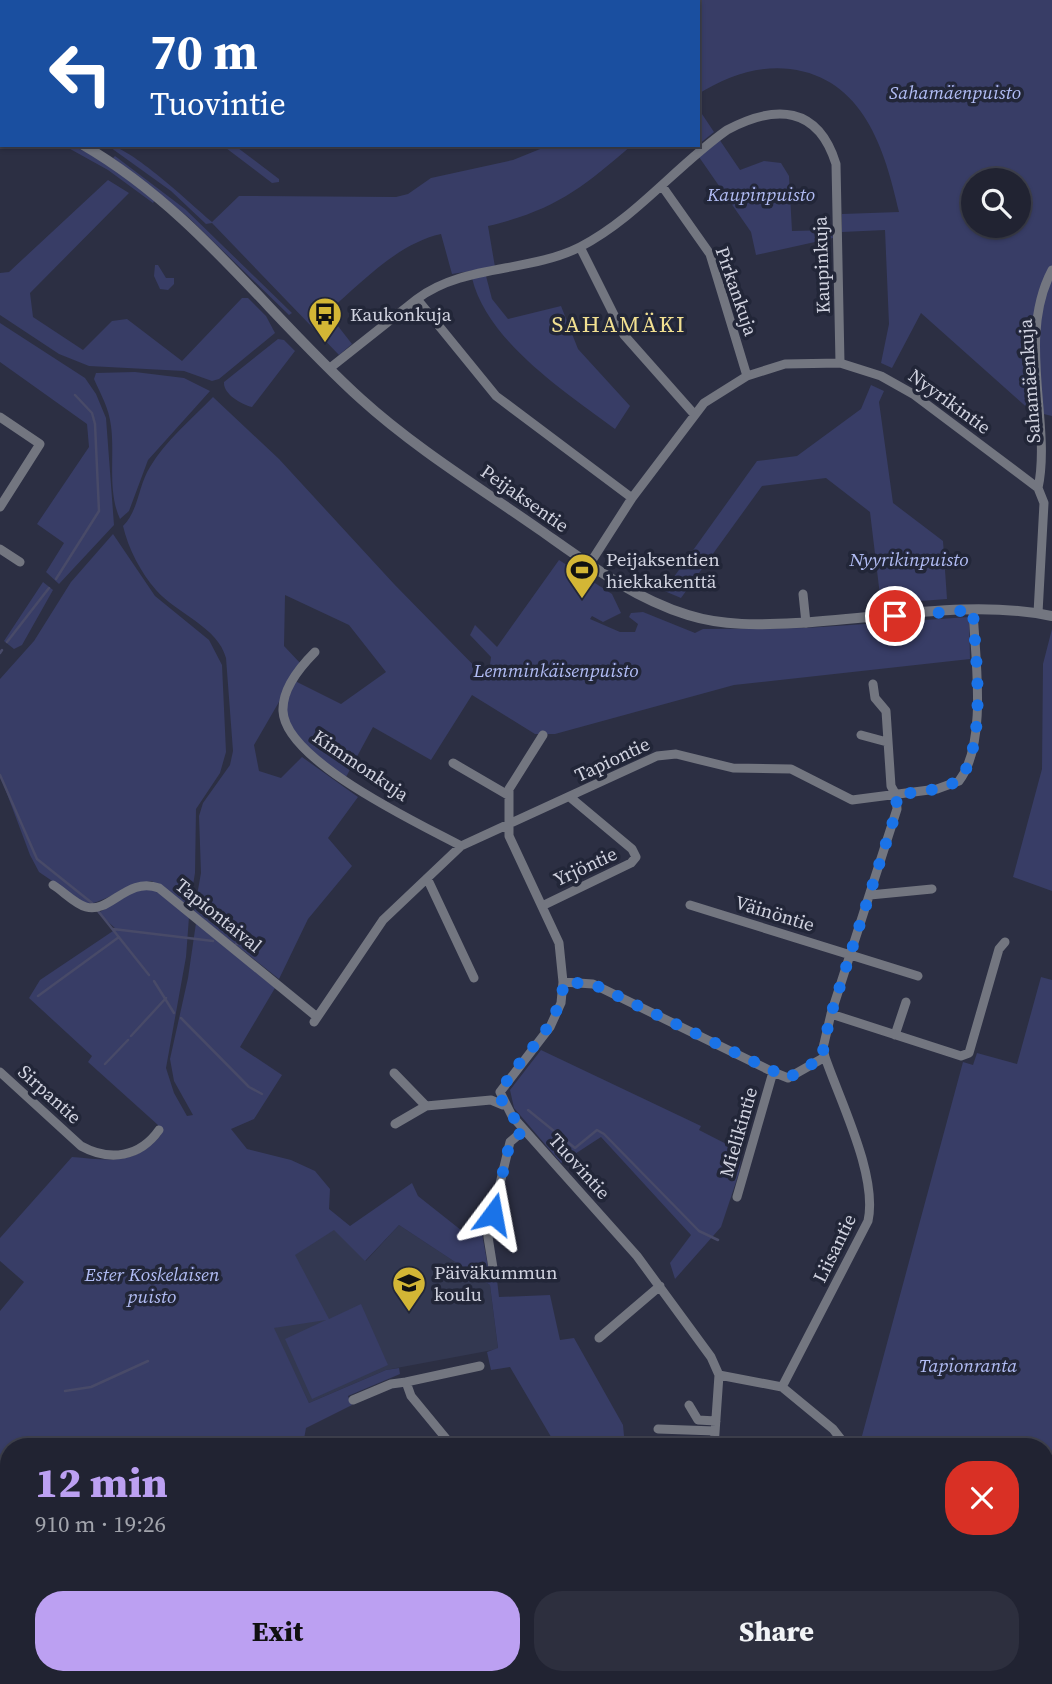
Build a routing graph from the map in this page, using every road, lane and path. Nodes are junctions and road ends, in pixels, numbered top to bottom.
1 (86, 147) edge
2 (662, 186) junction
3 (580, 247) junction
4 (1052, 270) edge
5 (417, 299) junction
6 (840, 363) junction
7 (330, 368) junction
8 (747, 376) junction
9 (694, 414) junction
10 (0, 417) edge
11 (1038, 488) junction
12 (632, 498) junction
13 (0, 507) edge
14 (0, 549) edge
15 (20, 562) dead end
16 (589, 565) junction
17 (803, 594) dead end
18 (973, 610) junction
19 (1038, 613) junction
20 (1052, 616) edge
21 (806, 623) junction
22 (315, 652) dead end
23 (873, 684) dead end
24 (543, 735) dead end
25 (861, 735) dead end
26 (887, 742) junction
27 (453, 763) dead end
28 (508, 795) junction
29 (896, 795) junction
30 (571, 798) junction
31 (509, 827) junction
32 (461, 846) junction
33 (427, 878) junction
34 (53, 885) dead end
35 (932, 889) dead end
36 (870, 895) junction
37 (690, 905) dead end
38 (542, 906) junction
39 (1006, 942) dead end
40 (849, 954) junction
41 (918, 976) dead end
42 (474, 978) dead end
43 (564, 982) junction
44 (906, 1002) dead end
45 (831, 1014) junction
46 (316, 1019) joint
47 (895, 1035) junction
48 (824, 1057) junction
49 (0, 1072) edge
50 (773, 1072) junction
51 (394, 1073) dead end
52 (503, 1105) junction
53 (426, 1106) junction
54 (395, 1124) dead end
55 (159, 1130) dead end
56 (524, 1130) junction
57 (737, 1197) dead end
58 (493, 1268) dead end
59 (660, 1286) junction
60 (599, 1338) dead end
61 (480, 1366) dead end
62 (719, 1375) junction
63 (406, 1382) junction
64 (782, 1387) junction
65 (353, 1400) dead end
66 (689, 1405) dead end
67 (715, 1426) junction
68 (658, 1429) dead end
69 (446, 1438) edge
70 (714, 1438) edge
71 (840, 1438) edge

1 - 7 street, Peijaksentie
2 - 3 street, Kaupinkuja
2 - 6 street, Kaupinkuja
2 - 8 street, Pirkankuja
3 - 5 street, Kaupinkuja
3 - 9 street
4 - 11 street, Sahamäenkuja
5 - 7 street
5 - 12 street
6 - 8 street, Nyyrikintie
6 - 11 street, Nyyrikintie
7 - 16 street, Peijaksentie
8 - 9 street, Nyyrikintie
9 - 12 street, Nyyrikintie
10 - 13 street
11 - 19 street
12 - 16 street, Nyyrikintie
14 - 15 street
16 - 21 street, Peijaksentie
17 - 21 street
18 - 19 street, Peijaksentie
18 - 21 street, Peijaksentie
18 - 29 street, Tapiontie
19 - 20 street, Peijaksentie
22 - 32 street, Kimmonkuja
23 - 26 street
24 - 28 street
25 - 26 street
26 - 29 street
27 - 28 street
28 - 31 street
29 - 30 street, Tapiontie
29 - 36 street
30 - 31 street, Tapiontie
30 - 38 street, Yrjöntie
31 - 32 street, Tapiontie
31 - 38 street
32 - 33 street, Tapiontie
33 - 42 street
33 - 46 street, Tapiontie
34 - 46 street, Tapiontaival
35 - 36 street
36 - 40 street
37 - 40 street, Väinöntie
38 - 43 street
39 - 47 street
40 - 41 street, Väinöntie
40 - 45 street
43 - 50 street
43 - 52 street
44 - 47 street
45 - 47 street
45 - 48 street
48 - 50 street, Mielikintie
48 - 64 street, Liisantie
49 - 55 street, Sirpantie
50 - 57 street, Mielikintie
51 - 53 street
52 - 53 street
52 - 56 street, Tuovintie
53 - 54 street
56 - 58 street
56 - 59 street, Tuovintie
59 - 60 street
59 - 62 street, Tuovintie
61 - 63 street
62 - 64 street
62 - 67 street
63 - 65 street
63 - 69 street
64 - 71 street
66 - 67 street
67 - 68 street
67 - 70 street

